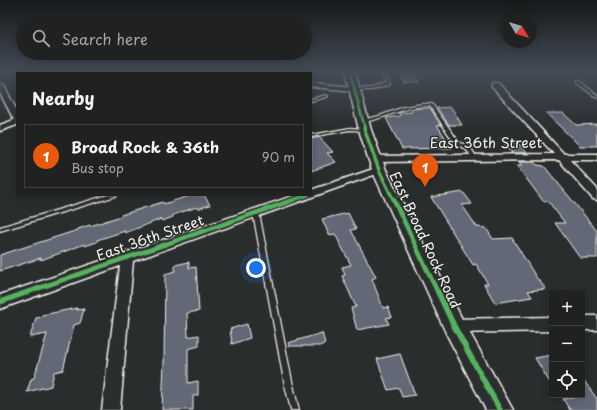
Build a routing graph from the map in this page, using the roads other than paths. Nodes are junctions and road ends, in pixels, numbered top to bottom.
1 (2, 91) edge
2 (356, 91) edge
3 (501, 91) edge
4 (326, 96) dead end
5 (312, 100) edge
6 (16, 119) edge
7 (16, 121) edge
8 (364, 125) junction
9 (0, 128) edge
10 (312, 136) edge
11 (597, 157) edge
12 (475, 158) junction
13 (562, 158) junction
14 (377, 164) junction
15 (312, 194) edge
16 (111, 196) edge
17 (305, 196) edge
18 (597, 196) edge
19 (256, 213) junction
20 (0, 229) edge
21 (127, 258) junction
22 (0, 302) edge
23 (585, 323) edge
24 (597, 323) edge
25 (549, 324) edge
26 (454, 326) junction
27 (111, 410) edge
28 (295, 410) edge
29 (500, 410) edge

1 - 6 street
2 - 8 main road, East Broad Rock Road
3 - 13 street
4 - 5 lane
7 - 9 street
8 - 10 lane
8 - 12 lane
8 - 14 main road, East Broad Rock Road
11 - 13 street, East 36th Street
12 - 13 street, East 36th Street
12 - 14 street, East 36th Street
13 - 18 street
14 - 15 street, East 36th Street
14 - 26 main road, East Broad Rock Road
16 - 20 lane
17 - 19 street, East 36th Street
19 - 21 street, East 36th Street
19 - 28 lane
21 - 22 street, East 36th Street
21 - 27 street
23 - 24 street
25 - 26 street
26 - 29 main road, East Broad Rock Road

